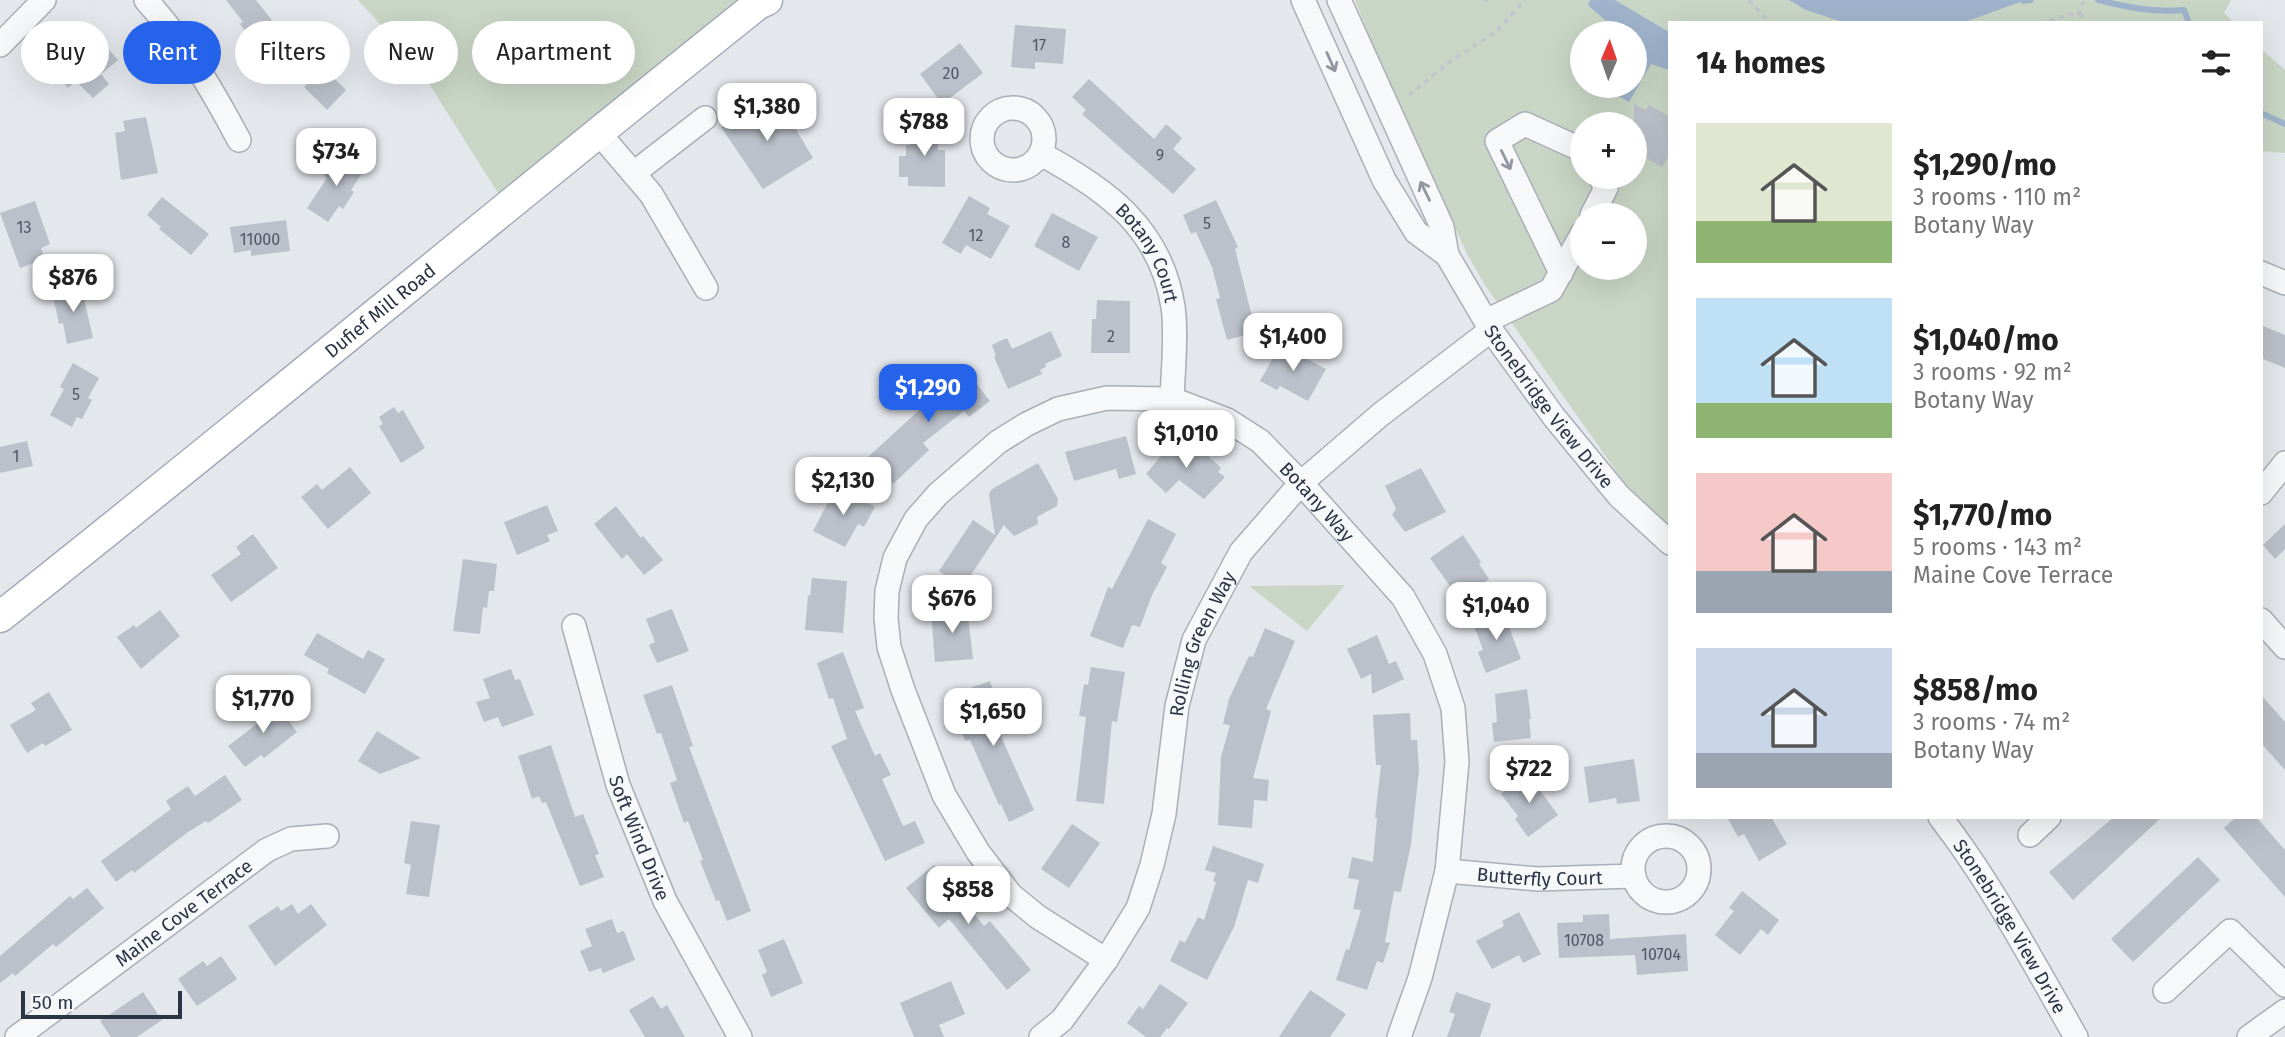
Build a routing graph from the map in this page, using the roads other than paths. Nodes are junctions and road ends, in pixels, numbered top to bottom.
1 (44, 0) edge
2 (146, 0) edge
3 (1303, 0) edge
4 (1339, 0) edge
5 (762, 1) edge
6 (0, 45) edge
7 (705, 118) dead end
8 (598, 132) junction
9 (239, 140) dead end
10 (1570, 145) edge
11 (1041, 154) dead end
12 (634, 173) junction
13 (1447, 255) junction
14 (1570, 256) edge
15 (1561, 273) junction
16 (2263, 275) edge
17 (2285, 283) edge
18 (706, 288) dead end
19 (1489, 326) junction
20 (1172, 399) junction
21 (2285, 463) edge
22 (1301, 483) junction
23 (2263, 490) edge
24 (1668, 541) edge
25 (0, 617) edge
26 (2263, 622) edge
27 (574, 626) dead end
28 (2285, 647) edge
29 (1944, 819) edge
30 (2047, 819) edge
31 (1960, 827) edge
32 (2030, 835) dead end
33 (327, 836) dead end
34 (1447, 871) junction
35 (1634, 876) dead end
36 (1106, 960) junction
37 (2285, 985) edge
38 (2165, 991) dead end
39 (2285, 1011) edge
40 (17, 1037) edge
41 (740, 1037) edge
42 (1041, 1037) edge
43 (1399, 1037) edge
44 (2076, 1037) edge
45 (2249, 1037) edge

1 - 6 street
2 - 9 street
3 -> 13 street, Stonebridge View Drive
13 -> 4 street, Stonebridge View Drive
5 - 8 main road, Dufief Mill Road
7 - 12 street
8 - 12 street
8 - 25 main road, Dufief Mill Road
10 -> 15 street
11 - 20 street, Botany Court
12 - 18 street
13 - 19 street, Stonebridge View Drive
14 - 15 street, Rolling Green Way
15 - 19 street, Rolling Green Way
16 - 17 street
19 - 22 street, Rolling Green Way
19 - 24 street, Stonebridge View Drive
20 - 22 street, Botany Way
20 - 36 street, Botany Way
21 - 23 street
22 - 34 street, Botany Way
22 - 36 street, Rolling Green Way
26 - 28 street
27 - 41 street, Soft Wind Drive
29 - 31 street, Stonebridge View Drive
30 - 32 street
31 - 44 street, Stonebridge View Drive
33 - 40 street, Maine Cove Terrace
34 - 35 street, Butterfly Court
34 - 43 street, Botany Way
36 - 42 street, Rolling Green Way
37 - 38 street
39 - 45 street

